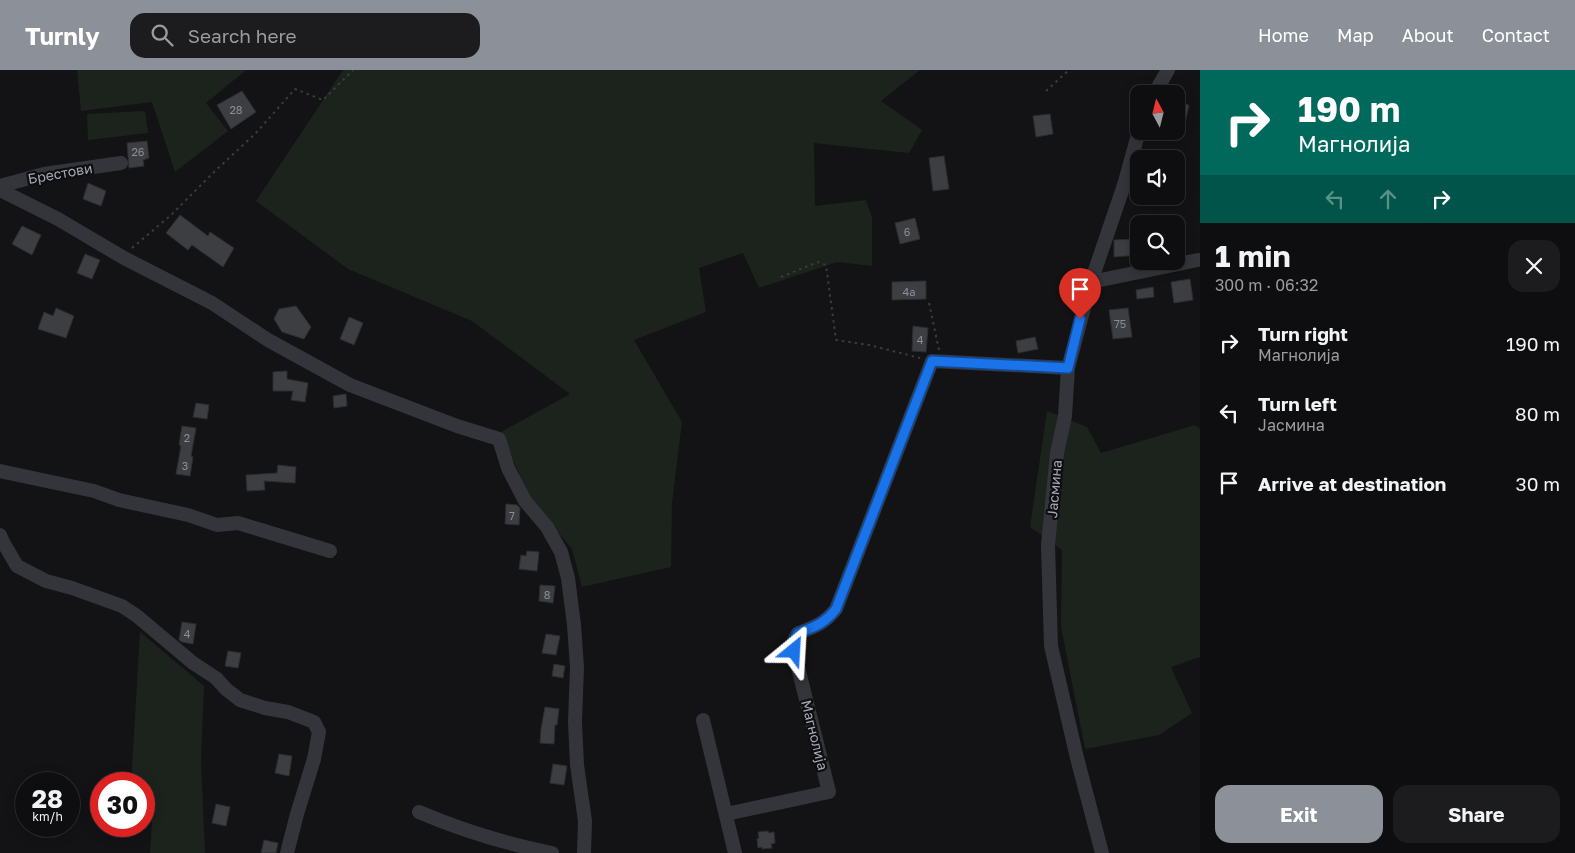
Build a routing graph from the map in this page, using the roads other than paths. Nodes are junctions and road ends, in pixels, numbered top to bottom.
1 (1168, 70) edge
2 (1159, 85) edge
3 (1136, 140) edge
4 (121, 163) dead end
5 (0, 188) edge
6 (1198, 260) dead end
7 (1091, 282) junction
8 (1068, 368) junction
9 (0, 470) edge
10 (0, 535) edge
11 (330, 552) dead end
12 (703, 720) dead end
13 (419, 812) dead end
14 (726, 814) junction
15 (288, 853) edge
16 (552, 853) edge
17 (584, 853) edge
18 (735, 853) edge
19 (1102, 853) edge

1 - 2 street
3 - 7 street, Јасмина
4 - 5 street, Брестови
5 - 17 street
6 - 7 street
7 - 8 street, Јасмина
8 - 14 street, Магнолија
8 - 19 street, Јасмина
9 - 11 street
10 - 15 street
12 - 14 street
13 - 16 street
14 - 18 street

